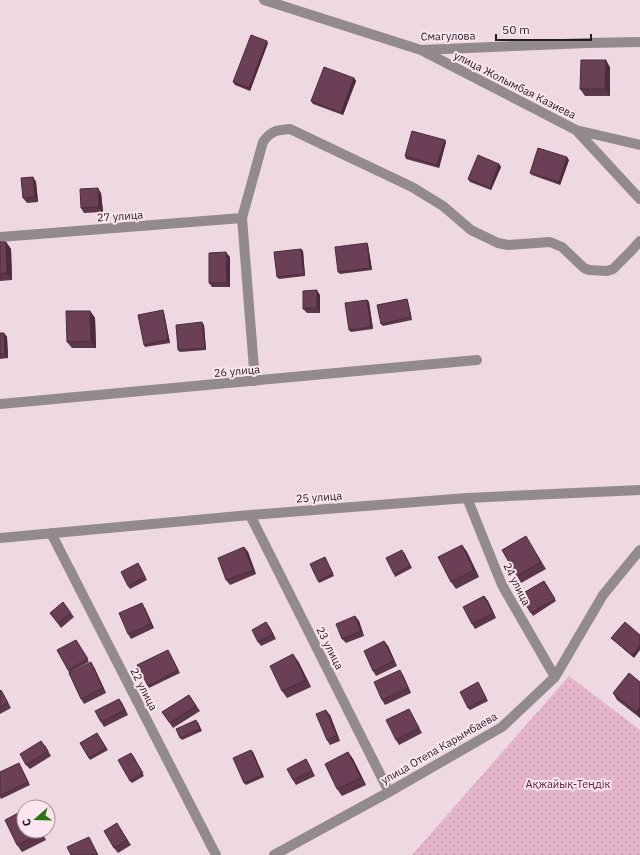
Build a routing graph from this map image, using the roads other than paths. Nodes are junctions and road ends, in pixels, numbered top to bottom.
1 (264, 0) edge
2 (640, 42) edge
3 (421, 50) junction
4 (576, 130) junction
5 (640, 145) edge
6 (640, 199) edge
7 (242, 218) junction
8 (0, 237) edge
9 (640, 241) edge
10 (477, 360) dead end
11 (255, 381) junction
12 (0, 404) edge
13 (640, 490) edge
14 (467, 498) junction
15 (250, 515) junction
16 (51, 533) junction
17 (0, 538) edge
18 (640, 550) edge
19 (555, 676) junction
20 (389, 792) junction
21 (216, 855) edge
22 (274, 855) edge

1 - 3 street, Смагулова
2 - 3 street, Смагулова
3 - 4 street, улица Жолымбая Казиева
4 - 5 street, улица Жолымбая Казиева
4 - 6 street, улица Жолымбая Казиева
7 - 8 street, 27 улица
7 - 9 street
7 - 11 street
10 - 11 street, 26 улица
11 - 12 street, 26 улица
13 - 14 street, 25 улица
14 - 15 street, 25 улица
14 - 19 street, 24 улица
15 - 16 street, 25 улица
15 - 20 street, 23 улица
16 - 17 street, 25 улица
16 - 21 street, 22 улица
18 - 19 street, улица Отепа Карымбаева
19 - 20 street, улица Отепа Карымбаева
20 - 22 street, улица Отепа Карымбаева

